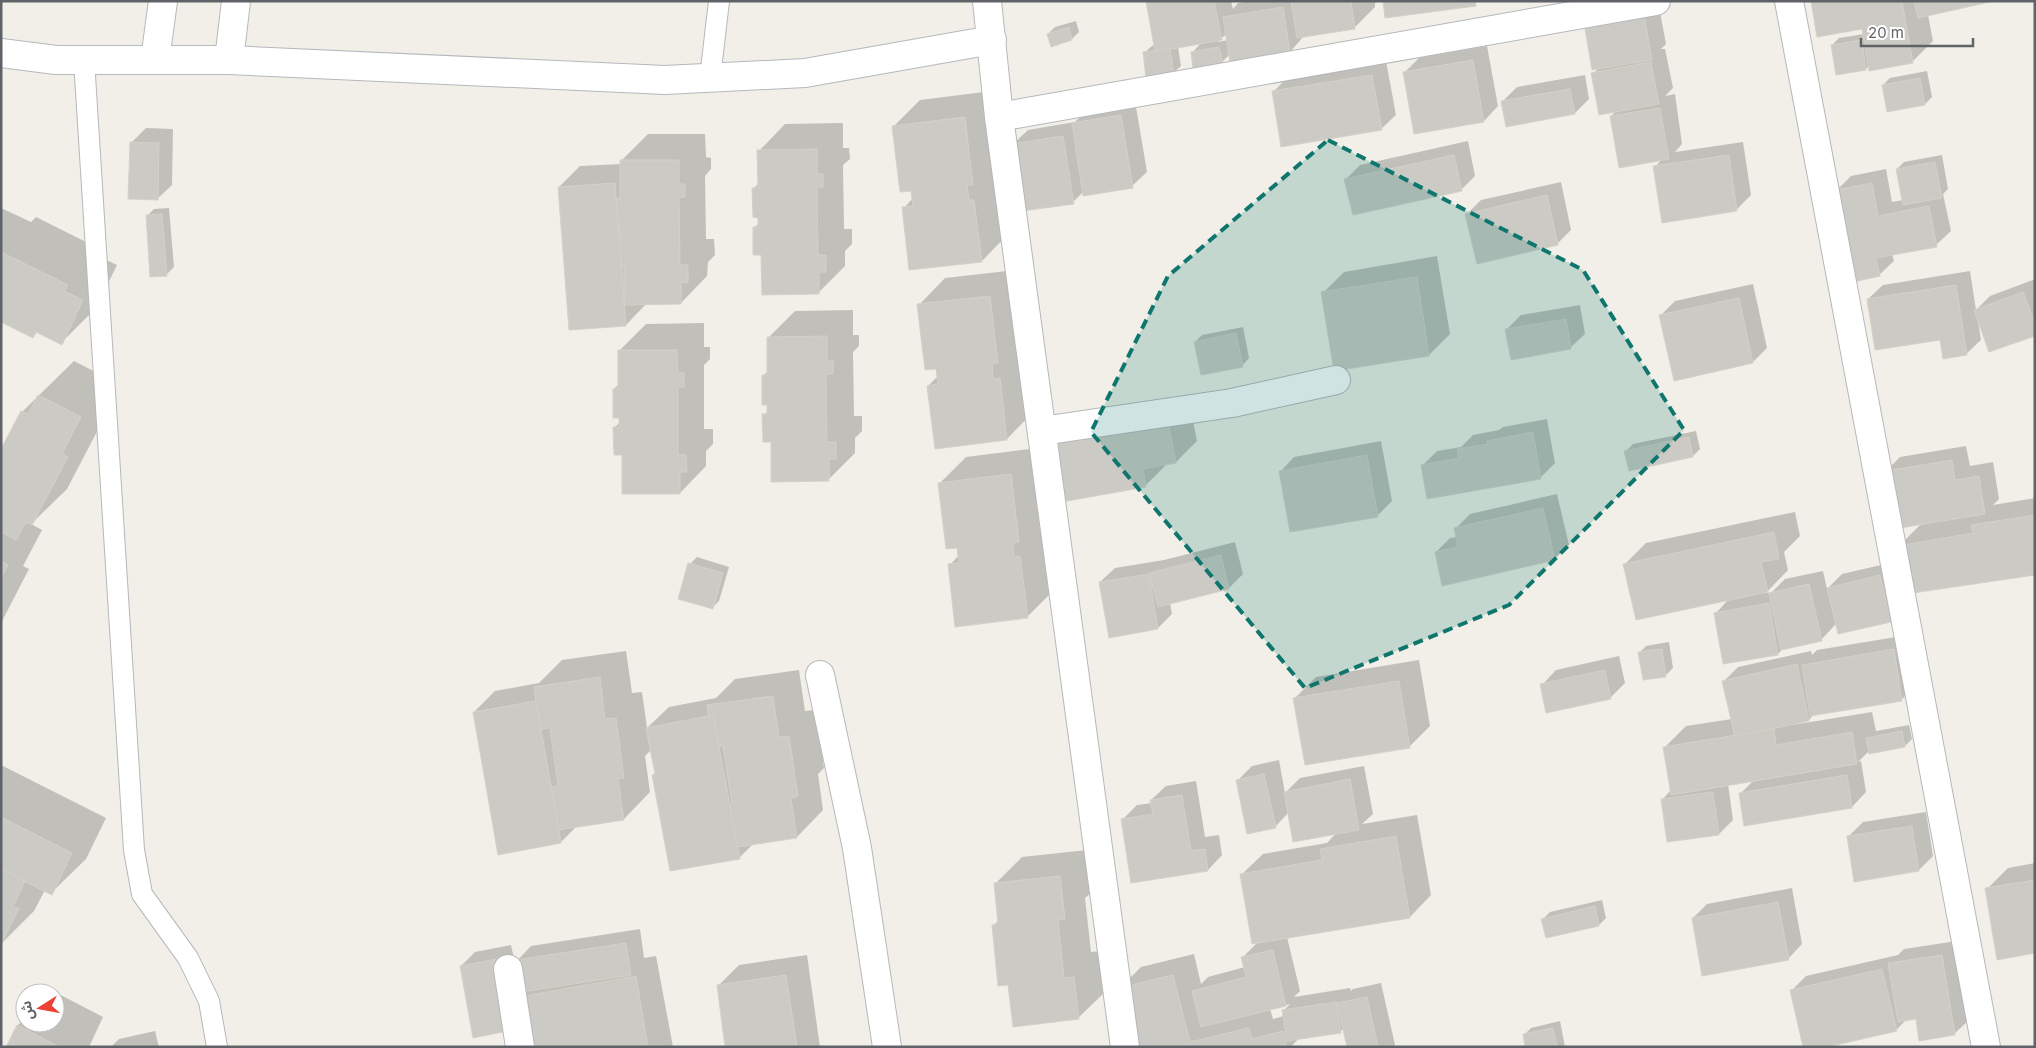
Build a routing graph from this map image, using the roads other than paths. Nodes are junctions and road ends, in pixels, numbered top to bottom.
1 (163, 1) edge
2 (236, 1) edge
3 (719, 1) edge
4 (987, 1) edge
5 (1656, 1) edge
6 (1789, 1) edge
7 (992, 40) junction
8 (1, 53) edge
9 (84, 60) junction
10 (155, 60) junction
11 (229, 60) junction
12 (710, 78) junction
13 (999, 117) junction
14 (1336, 380) dead end
15 (1042, 431) junction
16 (820, 675) dead end
17 (508, 969) dead end
18 (217, 1047) edge
19 (520, 1047) edge
20 (887, 1047) edge
21 (1125, 1047) edge
22 (1986, 1047) edge

1 - 10 street
2 - 11 street
3 - 12 lane
4 - 7 street
5 - 13 street
6 - 22 street
7 - 12 street
7 - 13 street
8 - 9 street
9 - 10 street
9 - 18 lane
10 - 11 street
11 - 12 street
13 - 15 street
14 - 15 street
15 - 21 street
16 - 20 street
17 - 19 street

